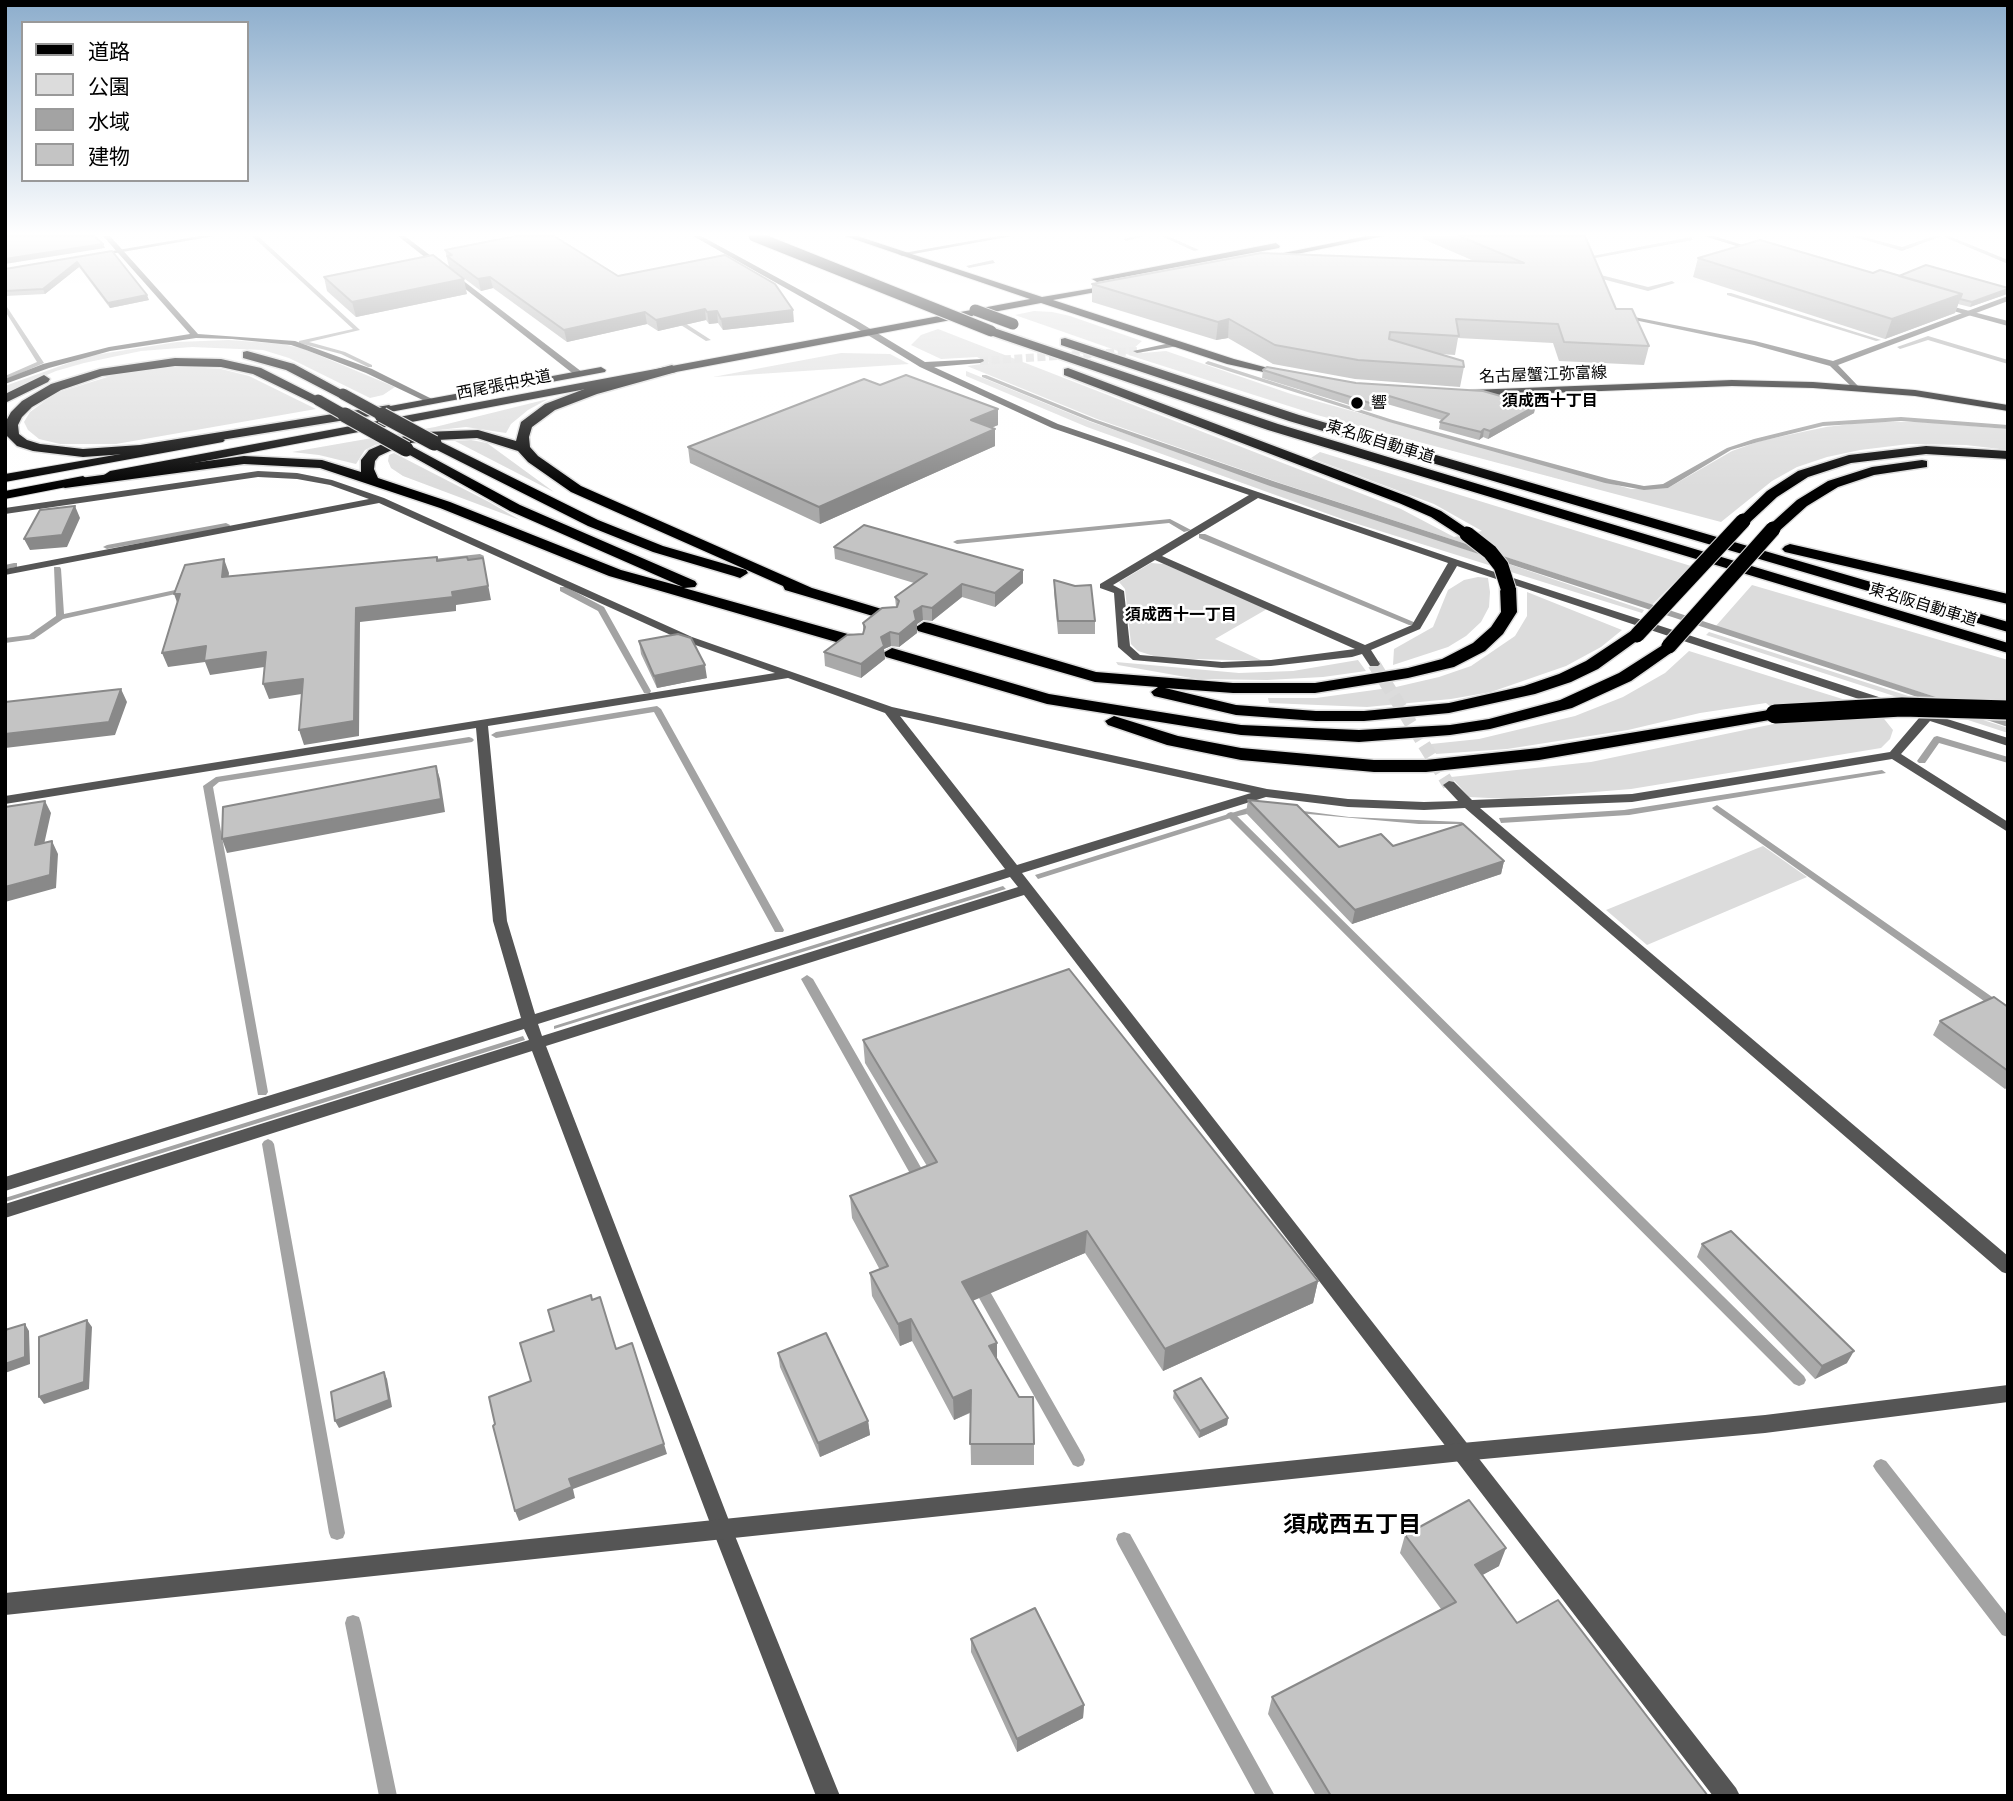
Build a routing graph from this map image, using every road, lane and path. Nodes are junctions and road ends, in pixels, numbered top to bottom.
1 (182, 320) edge
2 (509, 320) edge
3 (849, 320) edge
4 (877, 320) edge
5 (933, 320) edge
6 (953, 320) edge
7 (954, 320) edge
8 (1003, 320) edge
9 (1102, 320) edge
10 (1639, 320) edge
11 (1953, 320) edge
12 (856, 324) junction
13 (869, 332) junction
14 (985, 333) junction
15 (196, 336) junction
16 (1175, 344) junction
17 (1137, 351) tunnel mouth
18 (683, 355) dead end
19 (980, 361) tunnel mouth
20 (1833, 363) junction
21 (923, 365) junction
22 (617, 367) dead end
23 (672, 369) junction
24 (579, 374) junction
25 (1301, 377) edge
26 (5, 382) edge
27 (1854, 387) junction
28 (1456, 393) edge
29 (5, 399) edge
30 (432, 401) junction
31 (2008, 408) edge
32 (388, 410) junction
33 (1294, 418) junction
34 (523, 448) junction
35 (2008, 455) edge
36 (2008, 466) edge
37 (5, 478) edge
38 (371, 479) junction
39 (65, 484) junction
40 (5, 495) edge
41 (1256, 495) junction
42 (381, 500) junction
43 (5, 511) edge
44 (1154, 556) junction
45 (1454, 562) junction
46 (5, 572) edge
47 (804, 590) junction
48 (2008, 599) edge
49 (889, 616) edge
50 (767, 617) junction
51 (924, 627) edge
52 (2008, 627) edge
53 (856, 642) edge
54 (2008, 648) edge
55 (1366, 649) junction
56 (892, 653) edge
57 (1374, 664) tunnel mouth
58 (789, 675) junction
59 (1096, 677) junction
60 (1047, 699) junction
61 (889, 710) junction
62 (2008, 710) edge
63 (1927, 717) junction
64 (482, 726) junction
65 (2008, 742) edge
66 (1894, 755) junction
67 (1449, 785) tunnel mouth
68 (1265, 793) junction
69 (5, 800) edge
70 (1469, 805) junction
71 (2008, 828) edge
72 (1013, 871) junction
73 (1027, 889) junction
74 (529, 1021) junction
75 (538, 1042) junction
76 (5, 1184) edge
77 (5, 1211) edge
78 (2008, 1267) edge
79 (2008, 1394) edge
80 (1461, 1452) junction
81 (723, 1531) junction
82 (5, 1604) edge
83 (828, 1796) edge
84 (1728, 1796) edge

1 - 15 street
2 - 24 street
3 - 12 street
4 - 12 main road
5 - 13 main road, 西尾張中央道
6 - 14 highway, bridge
7 - 14 highway, 東名阪自動車道, bridge
8 - 33 highway, 東名阪自動車道, bridge
9 - 16 main road
10 - 20 street
11 - 20 street
12 - 13 street
12 - 18 main road
13 - 21 street
13 - 23 main road, 西尾張中央道
14 - 54 highway, 東名阪自動車道
14 - 59 highway, bridge
15 - 26 street
15 - 30 street
16 - 17 street
16 - 25 main road
19 - 21 street
20 - 27 street
21 - 41 street
22 - 24 main road, 西尾張中央道
23 - 34 highway
23 - 39 main road, 西尾張中央道
24 - 30 main road, 西尾張中央道
27 - 28 main road, 名古屋蟹江弥富線
27 - 31 main road, 名古屋蟹江弥富線
29 - 47 highway, bridge
30 - 32 main road, 西尾張中央道
32 - 37 main road, 西尾張中央道
32 - 50 highway, bridge
33 - 48 highway
33 - 52 highway, 東名阪自動車道
34 - 38 highway
34 - 47 highway
35 - 59 highway, bridge
36 - 60 highway, bridge
38 - 39 highway
38 - 50 highway
39 - 40 main road, 西尾張中央道
41 - 44 street
41 - 45 street
42 - 43 street
42 - 46 street
42 - 58 street
44 - 55 street
44 - 55 street
45 - 55 street
45 - 63 street
47 - 49 highway
50 - 53 highway
51 - 59 highway
55 - 57 street
56 - 60 highway
58 - 61 street
58 - 64 street
60 - 62 highway, bridge
61 - 68 street
61 - 72 street
63 - 65 street
63 - 66 street
64 - 69 street
64 - 74 street
66 - 70 street
66 - 71 street
67 - 70 street
68 - 70 street
68 - 72 street
70 - 78 street
72 - 73 street
72 - 74 street
73 - 75 street
73 - 80 street
74 - 75 street
74 - 76 street
75 - 77 street
75 - 81 street
79 - 80 street
80 - 81 street
80 - 84 street
81 - 82 street
81 - 83 street

